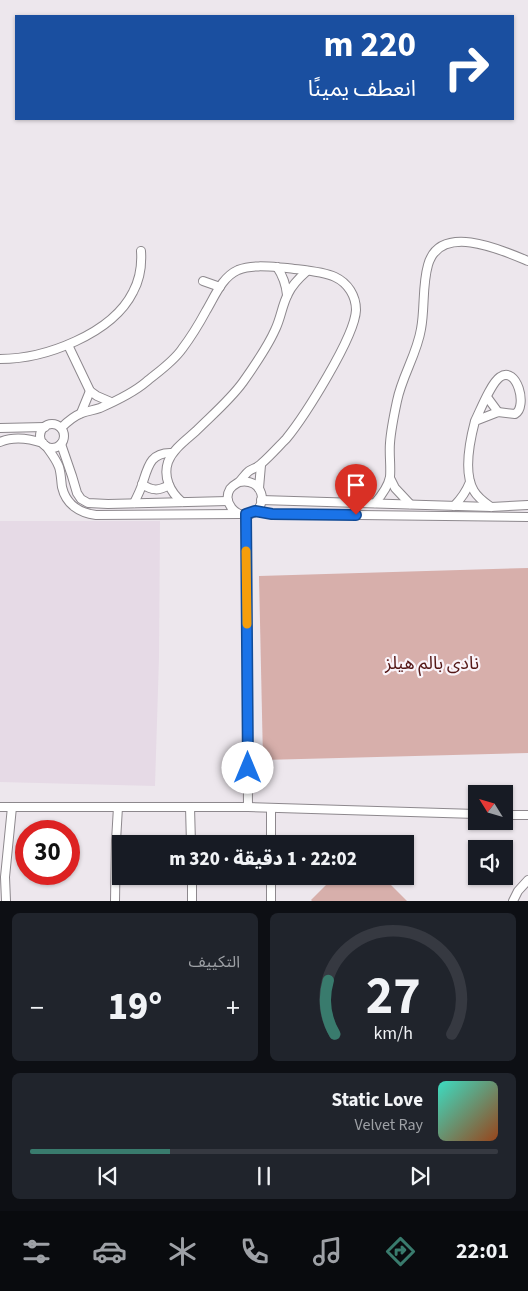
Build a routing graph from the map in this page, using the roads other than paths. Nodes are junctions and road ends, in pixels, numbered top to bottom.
1 (141, 251) dead end
2 (528, 261) edge
3 (277, 267) junction
4 (307, 271) junction
5 (203, 281) dead end
6 (220, 287) junction
7 (287, 295) junction
8 (68, 345) junction
9 (0, 359) edge
10 (90, 391) junction
11 (487, 397) junction
12 (111, 402) junction
13 (498, 412) junction
14 (81, 414) junction
15 (475, 421) junction
16 (45, 427) junction
17 (0, 428) edge
18 (61, 428) junction
19 (0, 442) edge
20 (60, 444) junction
21 (44, 445) junction
22 (172, 453) junction
23 (261, 465) junction
24 (390, 478) junction
25 (239, 482) junction
26 (470, 482) junction
27 (142, 484) junction
28 (169, 485) junction
29 (259, 488) junction
30 (261, 500) junction
31 (228, 501) junction
32 (182, 502) junction
33 (134, 504) junction
34 (375, 504) junction
35 (410, 504) junction
36 (528, 505) edge
37 (454, 506) junction
38 (491, 507) junction
39 (255, 511) junction
40 (242, 514) junction
41 (528, 518) edge
42 (0, 807) edge
43 (12, 807) junction
44 (118, 807) junction
45 (190, 807) junction
46 (248, 807) junction
47 (271, 808) junction
48 (468, 814) edge
49 (513, 815) edge
50 (528, 815) edge
51 (191, 835) edge
52 (271, 835) edge
53 (528, 880) edge
54 (192, 885) edge
55 (271, 885) edge
56 (6, 901) edge
57 (115, 901) edge
58 (192, 901) edge
59 (271, 901) edge
60 (513, 901) edge

1 - 8 street
2 - 24 street
3 - 4 street
3 - 6 street
3 - 7 street
4 - 7 street
4 - 23 street
5 - 6 street
6 - 12 street
7 - 22 street
8 - 9 street
8 - 10 street
10 - 12 street
10 - 14 street
11 - 13 street
11 - 13 street
11 - 15 street
12 - 14 street
13 - 15 street
14 - 18 street
15 - 26 street
16 - 17 street
16 - 18 street
16 - 21 street
18 - 20 street
19 - 21 street
20 - 21 street
20 - 33 street
21 - 40 street
22 - 27 street
22 - 28 street
23 - 25 street
23 - 29 street
24 - 34 street
24 - 35 street
25 - 29 street
25 - 31 street
26 - 37 street
26 - 38 street
27 - 28 street
27 - 33 street
28 - 32 street
29 - 30 street
30 - 34 street
30 - 39 street
31 - 32 street
31 - 40 street
32 - 33 street
34 - 35 street
35 - 37 street
36 - 38 street
37 - 38 street
39 - 40 street
39 - 41 street
40 - 46 street
42 - 43 street
43 - 44 street
43 - 56 street
44 - 45 street
44 - 57 street
45 - 46 street
45 - 51 street
46 - 47 street
47 - 48 street
47 - 52 street
49 - 50 street
53 - 60 street
54 - 58 street
55 - 59 street

